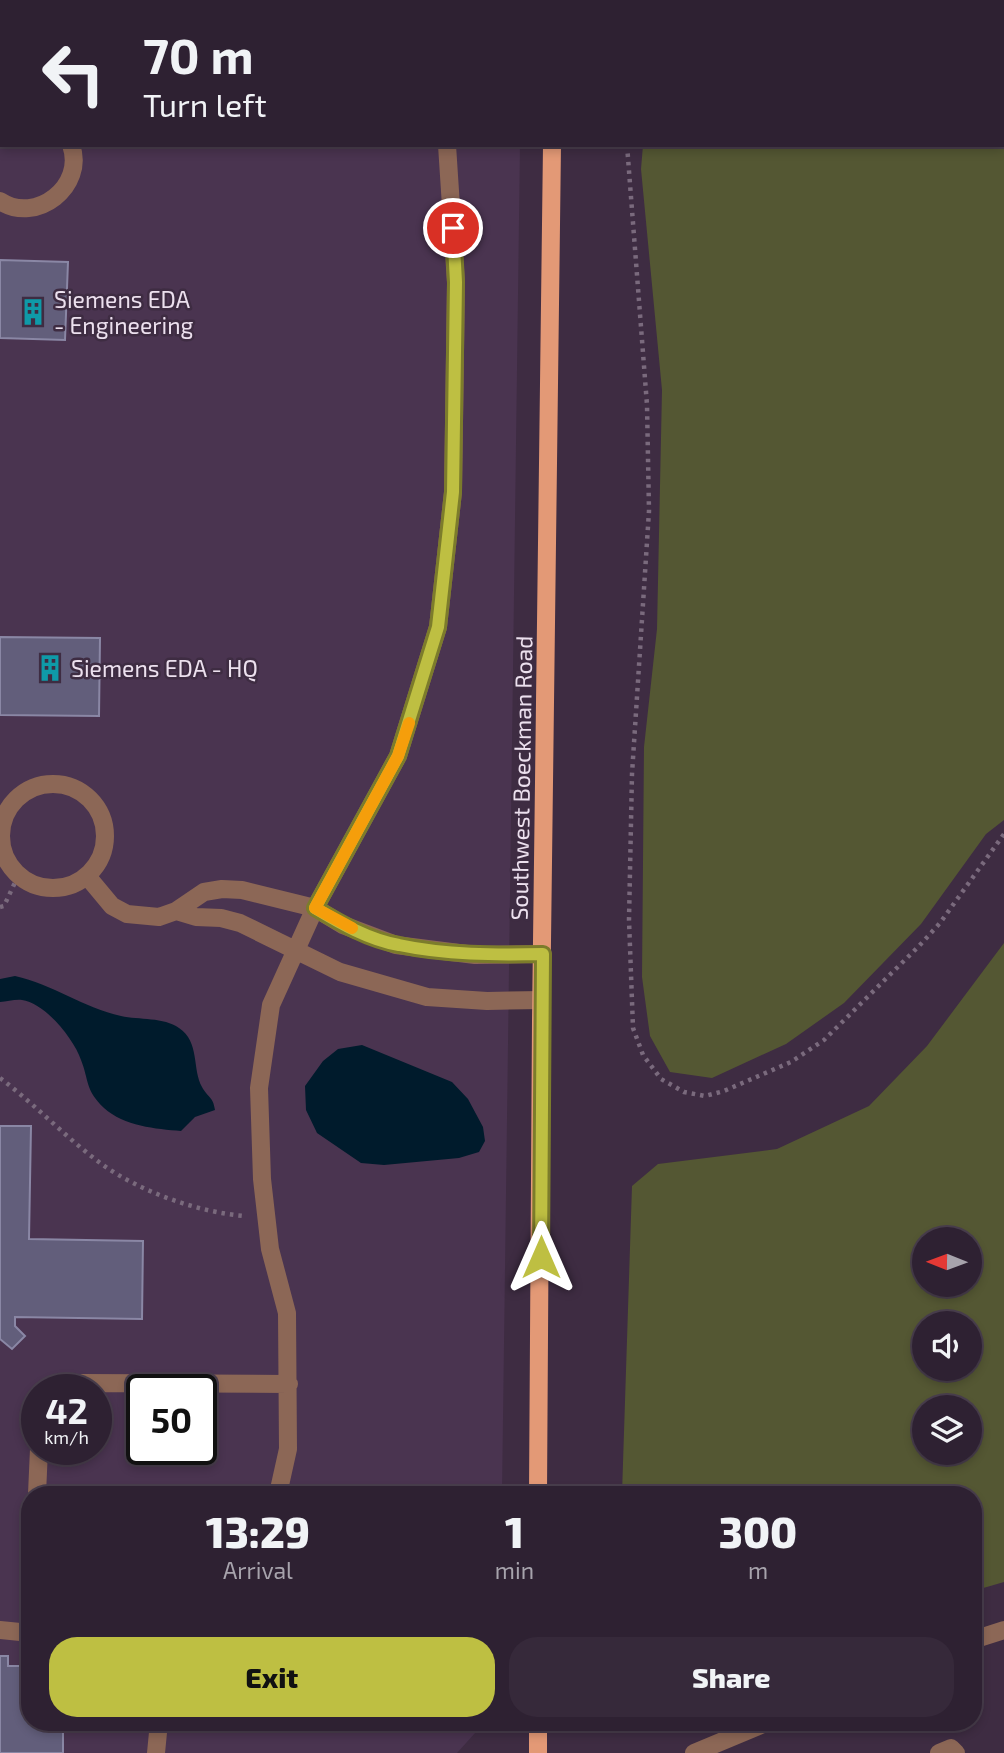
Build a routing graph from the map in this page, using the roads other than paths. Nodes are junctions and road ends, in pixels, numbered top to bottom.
1 (71, 147) edge
2 (447, 147) edge
3 (552, 147) edge
4 (0, 201) edge
5 (87, 876) junction
6 (315, 908) junction
7 (176, 911) junction
8 (295, 951) junction
9 (543, 954) junction
10 (542, 1000) junction
11 (112, 1383) edge
12 (289, 1384) junction
13 (38, 1465) edge
14 (37, 1486) edge
15 (280, 1486) edge
16 (538, 1486) edge
17 (0, 1630) edge
18 (1004, 1630) edge
19 (21, 1632) edge
20 (982, 1637) edge
21 (158, 1731) edge
22 (538, 1731) edge
23 (747, 1731) edge
24 (156, 1753) edge
25 (538, 1753) edge
26 (694, 1753) edge
27 (939, 1753) edge
28 (956, 1753) edge

1 - 4 street
2 - 6 street
3 - 9 main road, Southwest Boeckman Road
5 - 5 street
5 - 7 street
6 - 7 street
6 - 8 street
6 - 9 street
7 - 8 street
8 - 10 street
8 - 12 street
9 - 10 main road, Southwest Boeckman Road
10 - 16 main road, Southwest Boeckman Road
11 - 12 street
12 - 15 street
13 - 14 street
17 - 19 street
18 - 20 street
21 - 24 street
22 - 25 main road
23 - 26 street
27 - 28 street

